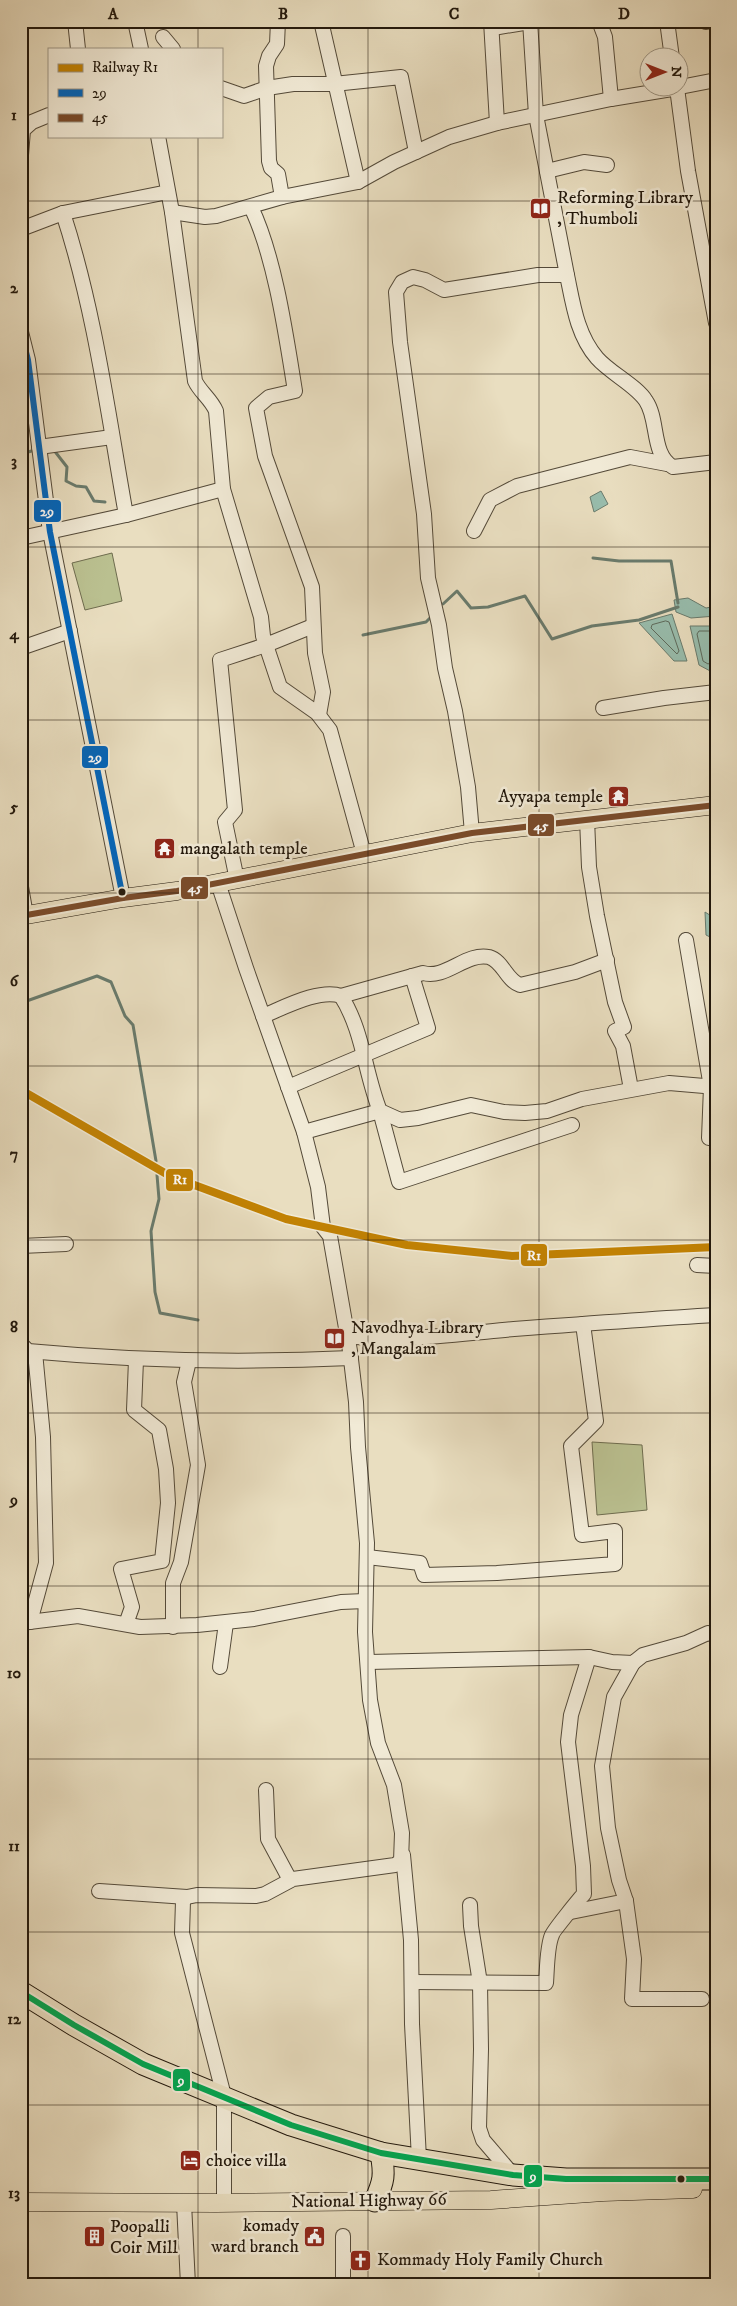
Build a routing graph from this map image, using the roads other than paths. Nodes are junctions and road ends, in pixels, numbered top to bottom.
1 (75, 21) edge
2 (135, 21) edge
3 (278, 21) edge
4 (321, 21) edge
5 (599, 21) edge
6 (667, 21) edge
7 (532, 22) edge
8 (492, 25) edge
9 (163, 37) dead end
10 (78, 48) edge
11 (141, 48) edge
12 (172, 48) edge
13 (671, 48) edge
14 (716, 80) edge
15 (334, 84) junction
16 (690, 85) edge
17 (222, 88) edge
18 (267, 88) junction
19 (640, 94) edge
20 (679, 98) edge
21 (611, 99) junction
22 (48, 115) edge
23 (536, 115) junction
24 (496, 123) junction
25 (158, 138) edge
26 (416, 152) junction
27 (21, 155) edge
28 (607, 165) dead end
29 (547, 171) junction
30 (358, 182) junction
31 (168, 192) junction
32 (282, 197) junction
33 (250, 208) junction
34 (172, 212) junction
35 (63, 213) junction
36 (21, 229) edge
37 (567, 275) junction
38 (716, 323) edge
39 (22, 338) edge
40 (112, 437) junction
41 (39, 446) junction
42 (716, 462) edge
43 (667, 464) junction
44 (224, 489) junction
45 (126, 515) junction
46 (474, 531) dead end
47 (50, 532) junction
48 (21, 538) edge
49 (314, 626) junction
50 (70, 631) junction
51 (266, 645) junction
52 (21, 648) edge
53 (716, 692) edge
54 (603, 708) dead end
55 (318, 715) junction
56 (716, 805) edge
57 (587, 819) junction
58 (472, 833) junction
59 (364, 854) junction
60 (237, 880) junction
61 (218, 883) junction
62 (21, 887) edge
63 (122, 898) junction
64 (24, 916) edge
65 (686, 940) dead end
66 (607, 960) junction
67 (412, 976) junction
68 (341, 996) junction
69 (263, 1016) junction
70 (363, 1055) junction
71 (288, 1087) junction
72 (713, 1087) edge
73 (631, 1089) junction
74 (380, 1111) junction
75 (572, 1125) dead end
76 (304, 1132) junction
77 (710, 1138) dead end
78 (66, 1244) dead end
79 (21, 1246) edge
80 (697, 1265) dead end
81 (716, 1266) edge
82 (716, 1315) edge
83 (583, 1324) junction
84 (346, 1336) junction
85 (21, 1344) edge
86 (35, 1352) junction
87 (351, 1358) junction
88 (136, 1360) junction
89 (189, 1360) junction
90 (367, 1557) junction
91 (365, 1601) junction
92 (26, 1622) edge
93 (226, 1623) junction
94 (126, 1624) junction
95 (173, 1626) junction
96 (716, 1636) edge
97 (589, 1657) junction
98 (368, 1662) junction
99 (633, 1663) junction
100 (220, 1667) dead end
101 (266, 1790) dead end
102 (402, 1855) junction
103 (290, 1880) junction
104 (99, 1890) dead end
105 (187, 1897) junction
106 (626, 1901) junction
107 (470, 1905) dead end
108 (571, 1912) junction
109 (412, 1982) junction
110 (480, 1983) junction
111 (21, 1992) edge
112 (702, 1999) dead end
113 (224, 2096) junction
114 (381, 2153) junction
115 (419, 2159) junction
116 (716, 2168) edge
117 (520, 2175) junction
118 (716, 2179) edge
119 (716, 2188) edge
120 (21, 2202) edge
121 (374, 2202) junction
122 (184, 2203) junction
123 (224, 2203) junction
124 (343, 2236) dead end
125 (188, 2285) edge
126 (343, 2285) edge

1 - 10 street
2 - 11 street
3 - 18 street
4 - 15 street
5 - 21 street
6 - 13 street
7 - 8 street
7 - 23 street
8 - 24 street
9 - 12 street
14 - 16 street
15 - 18 street
15 - 26 street
15 - 30 street
17 - 18 street
18 - 32 street
19 - 21 street
20 - 38 street
21 - 23 street
22 - 27 street
23 - 24 street
23 - 29 street
24 - 26 street
25 - 31 street
26 - 30 street
28 - 29 street
29 - 37 street
30 - 32 street
31 - 34 street
31 - 35 street
32 - 33 street
33 - 34 street
33 - 49 street
34 - 44 street
35 - 36 street
35 - 40 street
37 - 43 street
37 - 58 street
39 - 41 street
40 - 41 street
40 - 45 street
41 - 47 street
42 - 43 street
43 - 46 street
44 - 45 street
44 - 51 street
45 - 47 street
47 - 48 street
47 - 50 street
49 - 51 street
49 - 55 street
50 - 52 street
50 - 63 street
51 - 55 street
51 - 60 street
53 - 54 street
55 - 59 street
56 - 57 main road
57 - 58 main road
57 - 66 street
58 - 59 main road
59 - 60 main road
60 - 61 main road
61 - 63 main road
61 - 69 street
62 - 64 street
63 - 64 main road
65 - 72 street
66 - 67 street
66 - 73 street
67 - 68 street
67 - 70 street
68 - 69 street
68 - 70 street
69 - 71 street
70 - 71 street
70 - 74 street
71 - 76 street
72 - 73 street
72 - 77 street
73 - 74 street
74 - 75 street
74 - 76 street
76 - 84 street
78 - 79 street
80 - 81 street
82 - 83 street
83 - 84 street
83 - 90 street
84 - 87 street
85 - 86 street
86 - 88 street
86 - 92 street
87 - 89 street
87 - 90 street
88 - 89 street
88 - 94 street
89 - 95 street
90 - 91 street
91 - 93 street
91 - 98 street
92 - 94 street
93 - 95 street
93 - 100 street
94 - 95 street
96 - 99 street
97 - 98 street
97 - 99 street
97 - 108 street
98 - 102 street
99 - 106 street
101 - 103 street
102 - 103 street
102 - 109 street
103 - 105 street
104 - 105 street
105 - 113 street
106 - 108 street
106 - 112 street
107 - 110 street
108 - 110 street
109 - 110 street
109 - 115 street
110 - 117 street
111 - 113 highway
113 - 114 highway
113 - 123 street
114 - 115 highway
114 - 121 highway
115 - 117 highway
116 - 117 highway
117 - 118 highway
119 - 121 main road, National Highway 66
120 - 122 main road, National Highway 66
121 - 123 main road, National Highway 66
122 - 123 main road, National Highway 66
122 - 125 street
124 - 126 street

